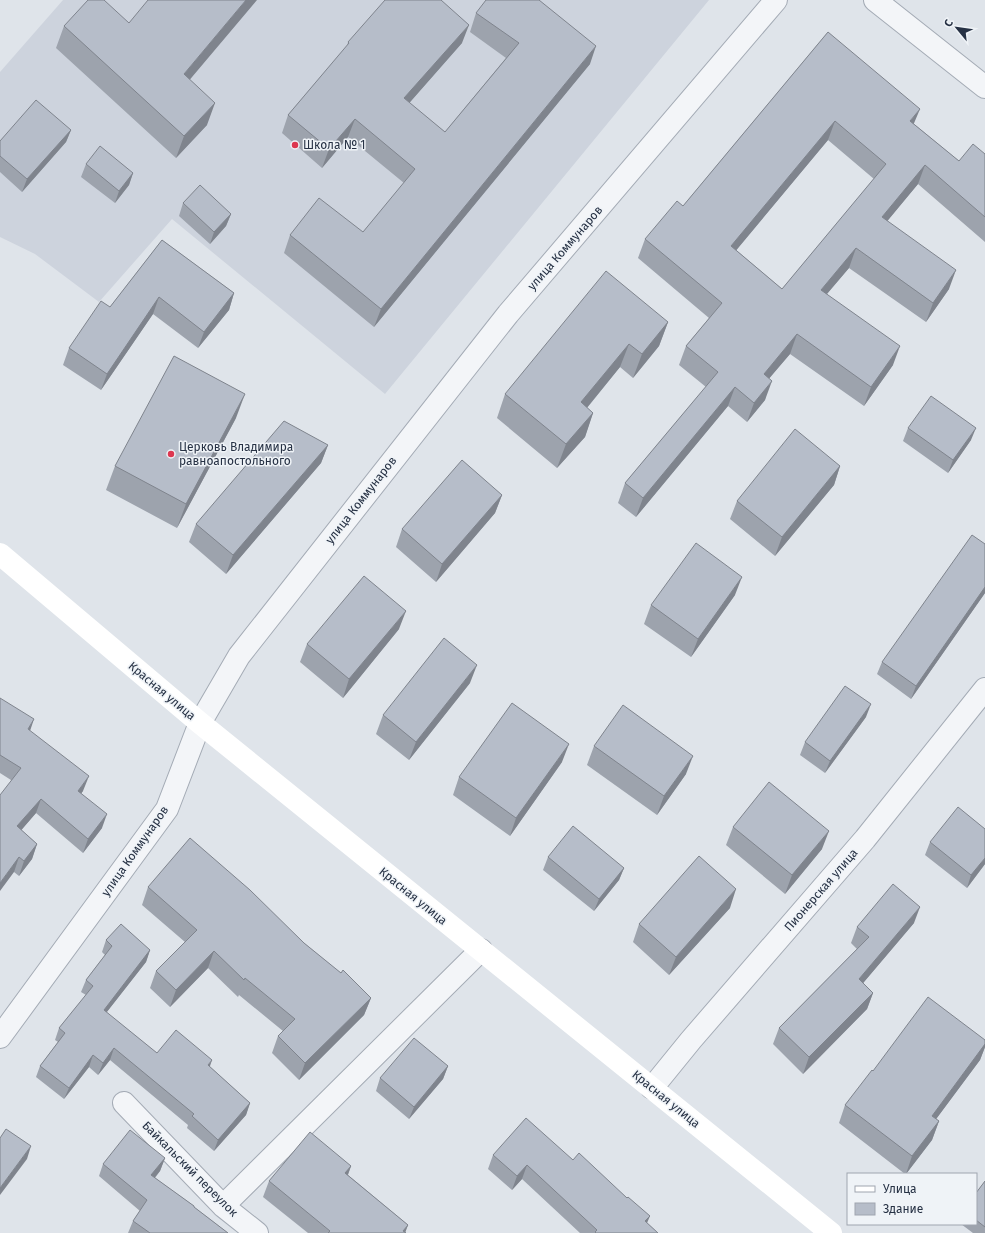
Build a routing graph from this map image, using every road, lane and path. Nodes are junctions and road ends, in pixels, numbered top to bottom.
1 (776, 0) edge
2 (875, 0) edge
3 (985, 87) edge
4 (0, 554) edge
5 (985, 690) edge
6 (200, 723) junction
7 (481, 950) junction
8 (0, 1037) edge
9 (652, 1088) junction
10 (124, 1103) dead end
11 (223, 1206) junction
12 (257, 1233) edge
13 (831, 1233) edge

1 - 6 street, улица Коммунаров
2 - 3 street
4 - 6 main road, Красная улица
5 - 9 street, Пионерская улица
6 - 7 main road, Красная улица
6 - 8 street, улица Коммунаров
7 - 9 main road, Красная улица
7 - 11 street
9 - 13 main road, Красная улица
10 - 11 street, Байкальский переулок
11 - 12 street, Байкальский переулок

